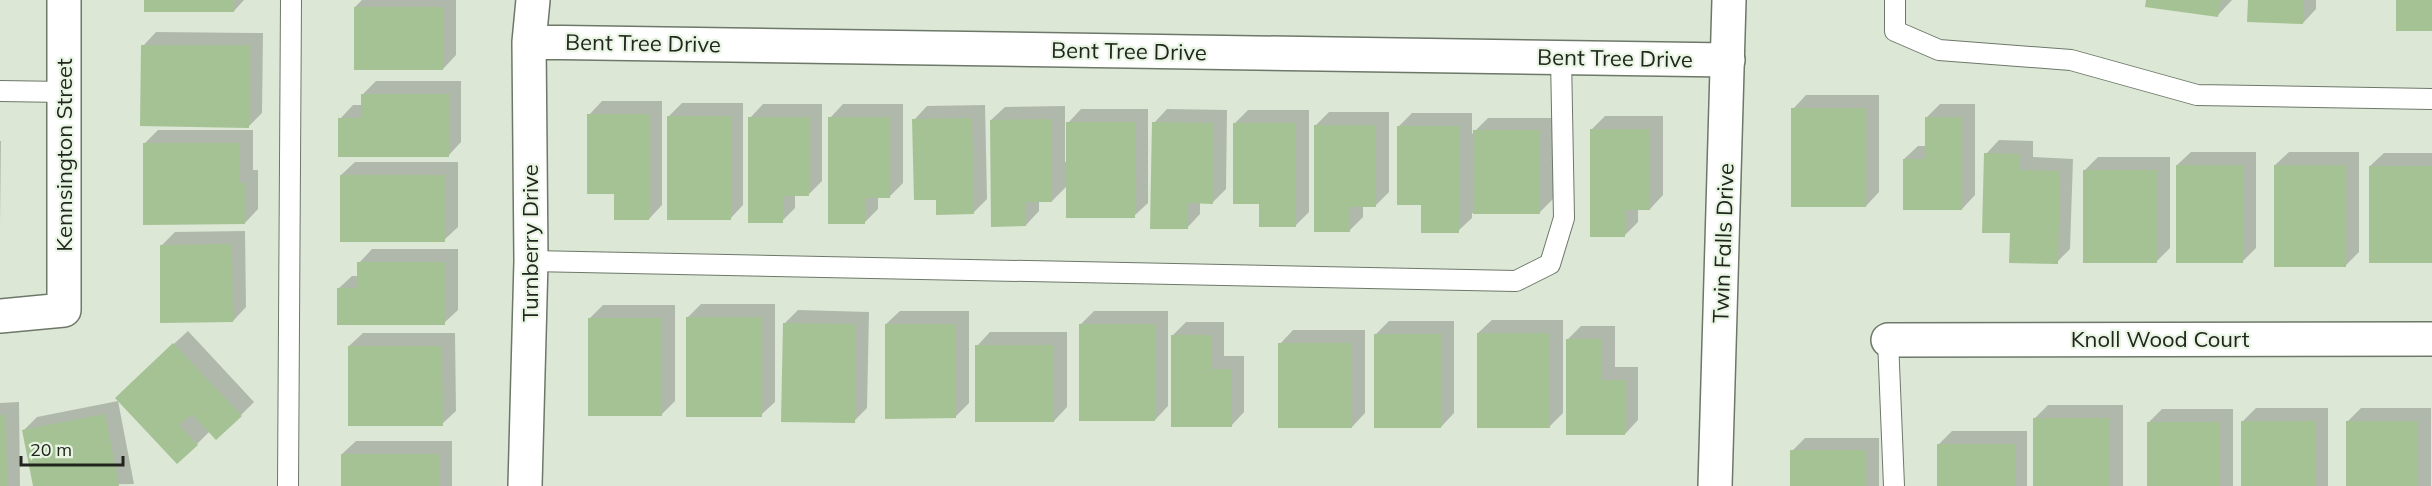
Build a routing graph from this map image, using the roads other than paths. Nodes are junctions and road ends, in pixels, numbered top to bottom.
1 (64, 0) edge
2 (291, 0) edge
3 (533, 0) edge
4 (1729, 0) edge
5 (1895, 0) edge
6 (529, 42) junction
7 (1561, 57) junction
8 (1728, 60) junction
9 (0, 91) edge
10 (64, 92) junction
11 (2432, 99) edge
12 (531, 261) junction
13 (0, 316) edge
14 (2432, 339) edge
15 (1888, 340) joint
16 (288, 486) edge
17 (525, 486) edge
18 (1715, 486) edge
19 (1894, 486) edge

1 - 10 street, Kennsington Street
2 - 16 lane
3 - 6 street, Turnberry Drive
4 - 8 street, Twin Falls Drive
5 - 11 lane
6 - 7 street, Bent Tree Drive
6 - 12 street, Turnberry Drive
7 - 8 street, Bent Tree Drive
7 - 12 lane
8 - 18 street, Twin Falls Drive
9 - 10 lane
10 - 13 street, Kennsington Street
12 - 17 street, Turnberry Drive
14 - 15 street, Knoll Wood Court
15 - 19 lane

